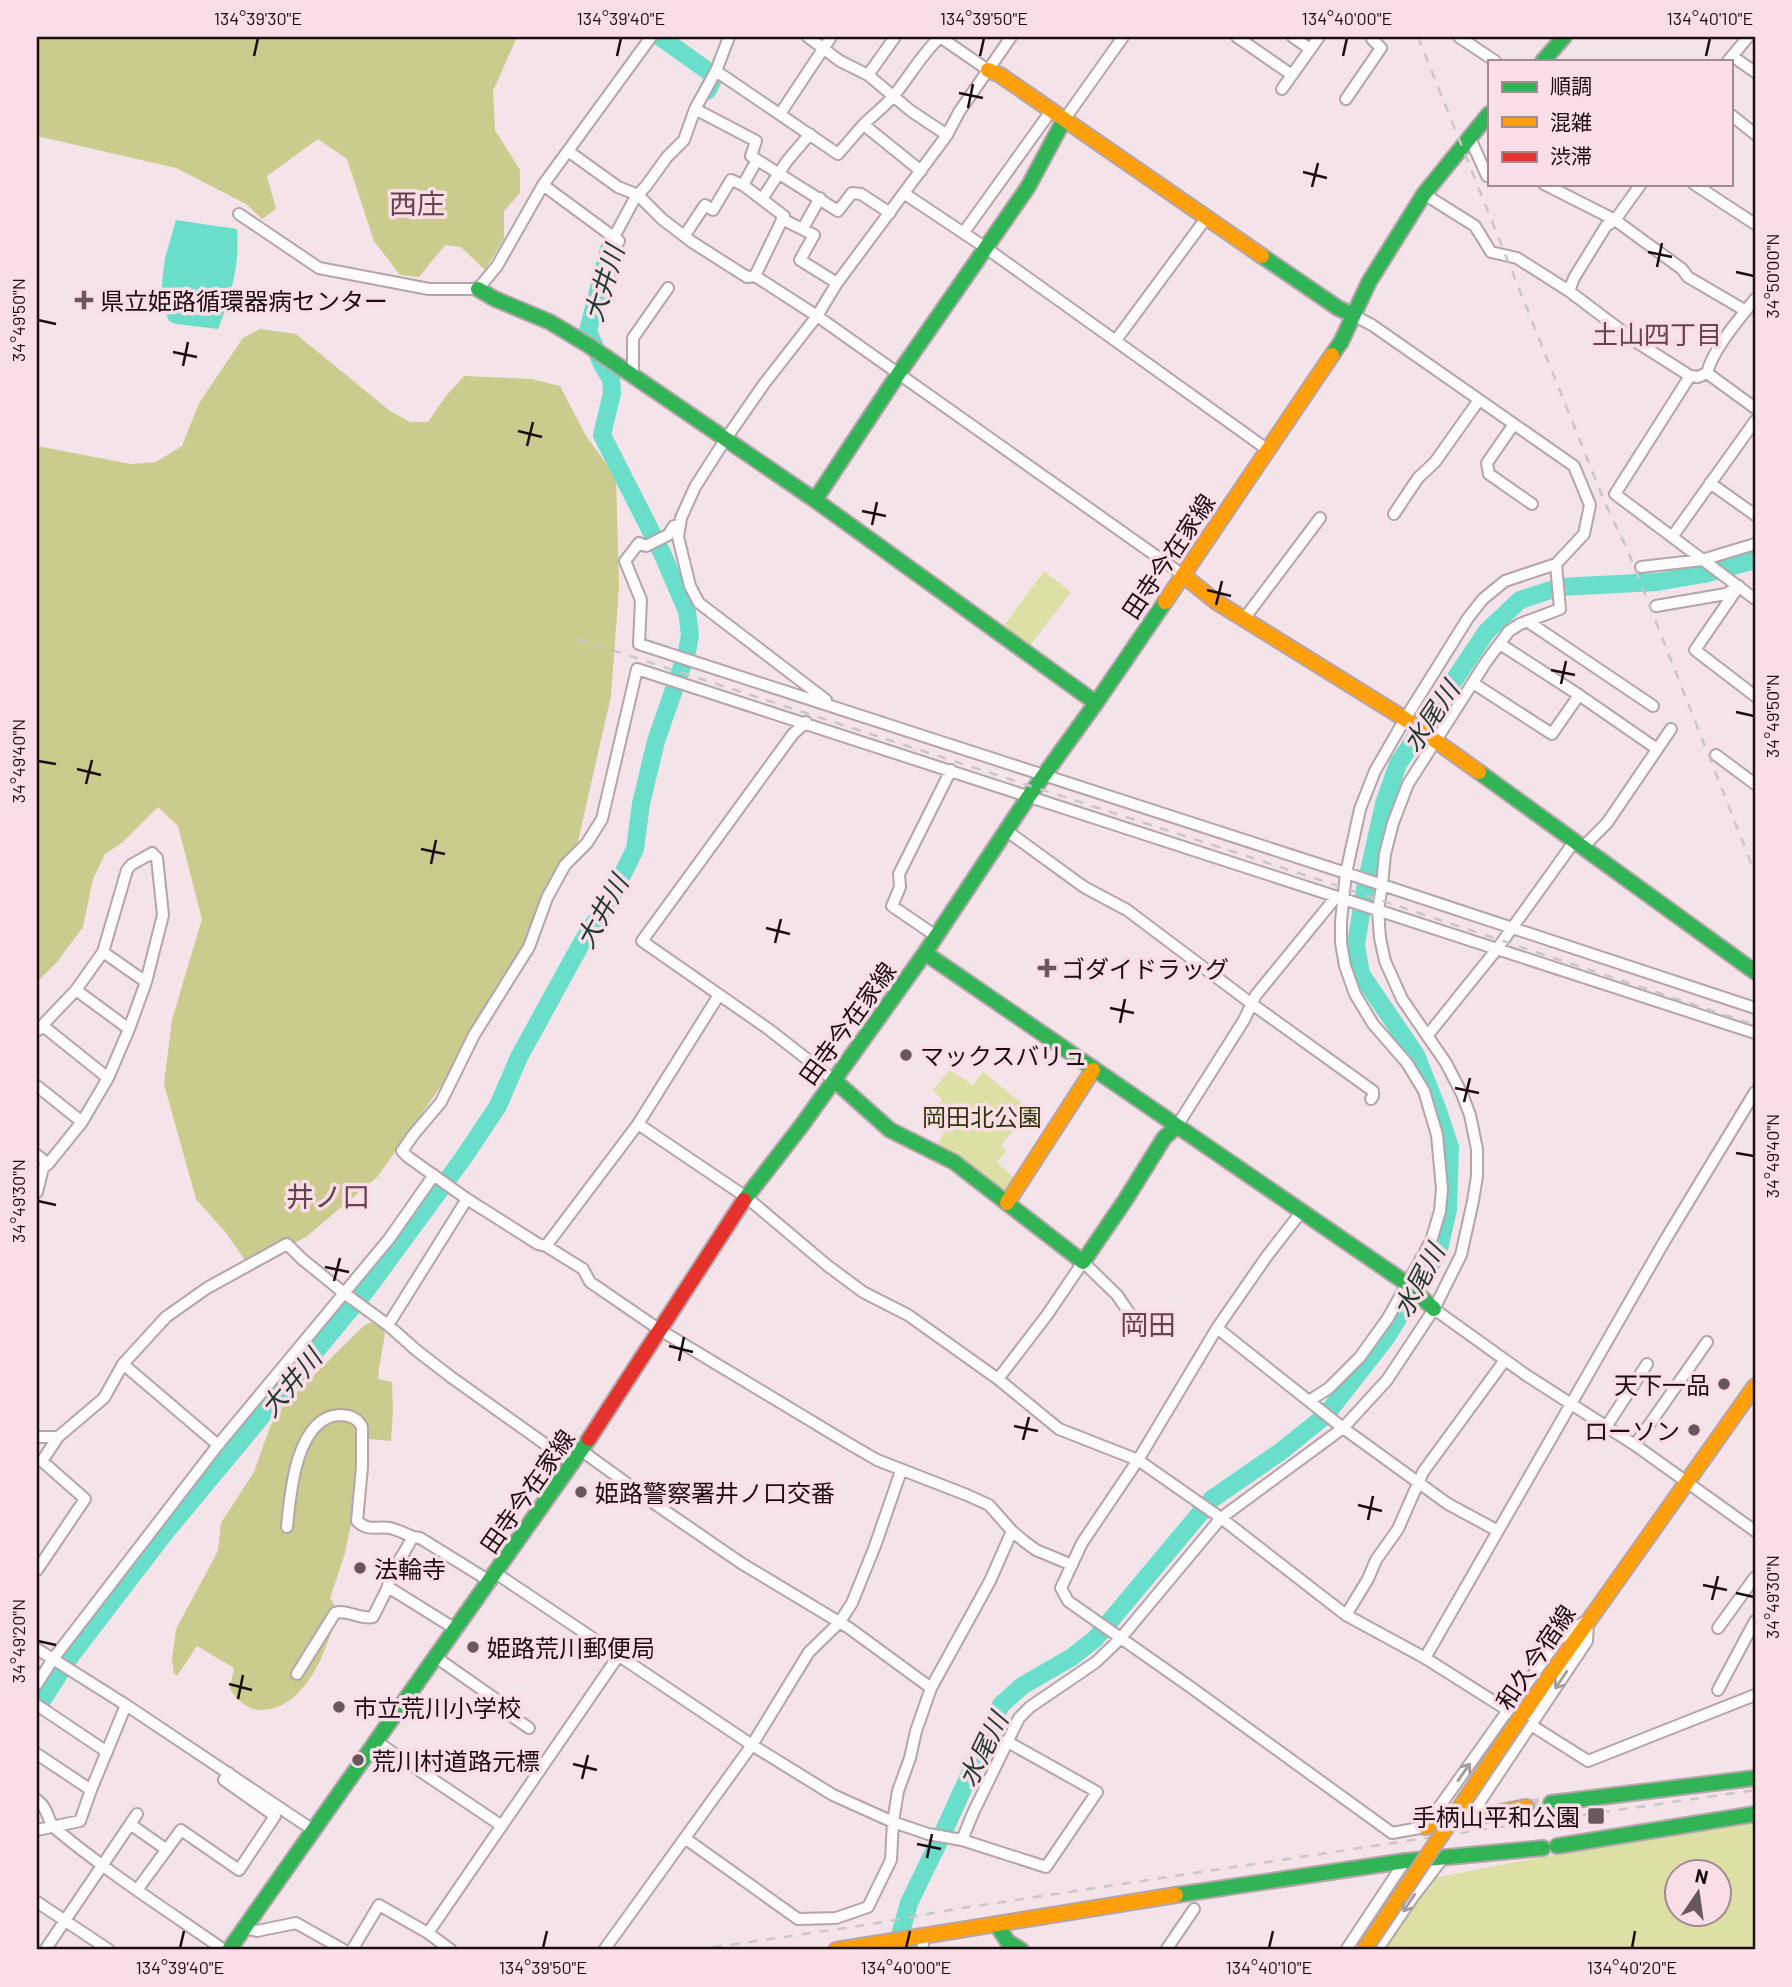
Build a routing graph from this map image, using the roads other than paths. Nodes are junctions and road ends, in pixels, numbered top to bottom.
1 (651, 37) edge
2 (729, 37) edge
3 (808, 37) edge
4 (831, 37) edge
5 (895, 37) edge
6 (940, 37) edge
7 (1011, 37) edge
8 (1123, 37) edge
9 (1237, 37) edge
10 (1293, 37) edge
11 (1319, 37) edge
12 (1372, 37) edge
13 (1564, 37) edge
14 (1747, 37) edge
15 (1462, 38) edge
16 (824, 48) junction
17 (1310, 49) junction
18 (1730, 59) edge
19 (1494, 60) edge
20 (1544, 60) edge
21 (1732, 60) edge
22 (988, 70) junction
23 (716, 71) junction
24 (1755, 72) edge
25 (868, 75) junction
26 (1292, 75) junction
27 (1282, 89) dead end
28 (894, 96) junction
29 (1346, 99) dead end
30 (695, 109) junction
31 (1051, 111) junction
32 (780, 114) junction
33 (1488, 115) edge
34 (1732, 116) edge
35 (1064, 120) junction
36 (864, 125) junction
37 (810, 134) junction
38 (1755, 134) edge
39 (947, 135) junction
40 (1470, 138) junction
41 (568, 151) junction
42 (757, 160) junction
43 (922, 172) junction
44 (778, 173) junction
45 (1488, 174) edge
46 (743, 185) junction
47 (544, 186) junction
48 (1548, 186) edge
49 (1639, 186) edge
50 (1696, 186) edge
51 (905, 194) junction
52 (1424, 194) junction
53 (638, 195) junction
54 (820, 198) junction
55 (762, 199) junction
56 (890, 213) junction
57 (239, 214) dead end
58 (1207, 217) junction
59 (782, 219) junction
60 (1615, 220) junction
61 (1755, 224) edge
62 (803, 228) junction
63 (964, 232) junction
64 (685, 235) junction
65 (614, 237) junction
66 (986, 248) junction
67 (755, 276) junction
68 (608, 279) dead end
69 (837, 283) junction
70 (668, 288) dead end
71 (478, 289) junction
72 (1569, 291) junction
73 (1755, 299) edge
74 (1746, 311) junction
75 (1353, 315) junction
76 (817, 316) junction
77 (1115, 341) junction
78 (899, 373) junction
79 (1707, 373) junction
80 (633, 376) junction
81 (1690, 376) junction
82 (1479, 400) junction
83 (1755, 408) edge
84 (1755, 421) edge
85 (1514, 424) junction
86 (725, 440) junction
87 (1268, 450) junction
88 (1710, 483) junction
89 (816, 500) junction
90 (1532, 505) dead end
91 (1394, 514) dead end
92 (1755, 516) edge
93 (1320, 518) dead end
94 (680, 526) junction
95 (1672, 537) junction
96 (1755, 544) edge
97 (1702, 560) junction
98 (1556, 564) junction
99 (1641, 566) dead end
100 (1183, 575) junction
101 (1739, 586) junction
102 (1755, 598) edge
103 (1656, 606) dead end
104 (1244, 619) junction
105 (1527, 621) junction
106 (1500, 643) junction
107 (650, 647) junction
108 (645, 670) junction
109 (1473, 683) junction
110 (1579, 695) junction
111 (1755, 696) edge
112 (1096, 703) junction
113 (834, 706) junction
114 (1653, 706) dead end
115 (1405, 719) junction
116 (806, 722) junction
117 (1671, 729) dead end
118 (1436, 742) junction
119 (1657, 749) junction
120 (1716, 755) dead end
121 (1755, 767) edge
122 (951, 770) junction
123 (1045, 776) junction
124 (1751, 781) edge
125 (1029, 796) junction
126 (1007, 831) junction
127 (1578, 845) junction
128 (1346, 873) junction
129 (1382, 885) junction
130 (1340, 898) junction
131 (1378, 910) junction
132 (1511, 927) junction
133 (936, 936) junction
134 (1497, 949) junction
135 (103, 952) junction
136 (925, 953) junction
137 (1755, 972) edge
138 (146, 982) junction
139 (75, 990) junction
140 (719, 995) junction
141 (1252, 1004) junction
142 (1755, 1008) edge
143 (40, 1029) edge
144 (129, 1029) junction
145 (1755, 1033) edge
146 (1427, 1036) junction
147 (1093, 1070) junction
148 (108, 1078) junction
149 (834, 1080) junction
150 (37, 1086) edge
151 (1755, 1092) edge
152 (1371, 1099) dead end
153 (82, 1122) junction
154 (638, 1124) junction
155 (1177, 1126) junction
156 (37, 1155) edge
157 (48, 1164) junction
158 (434, 1175) junction
159 (37, 1192) edge
160 (746, 1197) junction
161 (467, 1199) junction
162 (1007, 1203) junction
163 (1302, 1211) junction
164 (546, 1245) junction
165 (1083, 1262) junction
166 (1406, 1283) junction
167 (344, 1293) junction
168 (1434, 1309) junction
169 (1130, 1314) dead end
170 (388, 1325) junction
171 (1217, 1328) junction
172 (660, 1330) junction
173 (1707, 1342) dead end
174 (1505, 1360) junction
175 (123, 1364) junction
176 (1647, 1364) dead end
177 (998, 1379) junction
178 (1753, 1386) edge
179 (1309, 1401) junction
180 (1571, 1404) junction
181 (1606, 1427) junction
182 (1343, 1429) junction
183 (37, 1437) edge
184 (58, 1437) junction
185 (218, 1445) junction
186 (1634, 1446) junction
187 (582, 1451) junction
188 (1138, 1460) junction
189 (573, 1464) junction
190 (901, 1471) junction
191 (1418, 1482) junction
192 (1685, 1483) junction
193 (1221, 1518) junction
194 (287, 1527) dead end
195 (1012, 1531) junction
196 (1498, 1531) junction
197 (1755, 1531) edge
198 (413, 1537) junction
199 (1072, 1565) junction
200 (37, 1570) edge
201 (1755, 1577) edge
202 (494, 1578) junction
203 (388, 1587) junction
204 (1346, 1615) junction
205 (1755, 1621) edge
206 (839, 1623) junction
207 (1718, 1628) dead end
208 (457, 1630) junction
209 (1120, 1639) junction
210 (37, 1649) edge
211 (619, 1655) junction
212 (437, 1658) junction
213 (1425, 1658) junction
214 (53, 1659) junction
215 (298, 1674) dead end
216 (37, 1684) edge
217 (931, 1688) junction
218 (1718, 1690) dead end
219 (1755, 1695) edge
220 (37, 1705) edge
221 (127, 1705) junction
222 (1520, 1717) junction
223 (529, 1728) dead end
224 (1006, 1741) junction
225 (377, 1742) junction
226 (752, 1745) junction
227 (107, 1752) junction
228 (37, 1754) edge
229 (229, 1773) junction
230 (1755, 1778) edge
231 (91, 1790) junction
232 (37, 1800) edge
233 (1551, 1803) tunnel mouth
234 (1526, 1807) tunnel mouth
235 (137, 1814) dead end
236 (1755, 1814) edge
237 (1480, 1815) junction
238 (893, 1822) junction
239 (130, 1824) junction
240 (502, 1826) junction
241 (1425, 1827) junction
242 (53, 1828) junction
243 (37, 1830) edge
244 (313, 1830) junction
245 (686, 1839) junction
246 (962, 1840) junction
247 (167, 1850) junction
248 (1443, 1858) junction
249 (1405, 1861) junction
250 (102, 1865) junction
251 (137, 1890) junction
252 (37, 1902) edge
253 (1194, 1909) dead end
254 (65, 1921) junction
255 (996, 1924) junction
256 (245, 1928) junction
257 (428, 1933) junction
258 (923, 1944) edge
259 (877, 1947) edge
260 (45, 1950) edge
261 (109, 1950) edge
262 (227, 1950) edge
263 (344, 1950) edge
264 (352, 1950) edge
265 (450, 1950) edge
266 (604, 1950) edge
267 (836, 1950) edge
268 (1021, 1950) edge
269 (1166, 1950) edge
270 (1346, 1950) edge
271 (1364, 1950) edge
272 (1377, 1950) edge

1 - 41 street
2 - 23 street
3 - 16 street
4 - 16 street
5 - 25 street
6 - 22 street
6 - 28 street
7 - 22 street
8 - 35 street
9 - 26 street
10 - 17 street
11 - 17 street
12 - 29 street
13 - 20 street
14 - 18 street
15 - 19 street
16 - 25 street
16 - 32 street
17 - 26 street
21 - 24 street
22 - 31 street
22 - 39 street
23 - 30 street
23 - 32 street
25 - 28 street
26 - 27 street
28 - 36 street
28 - 39 street
30 - 42 street
30 - 53 street
31 - 35 street
31 - 63 street
32 - 37 street
33 - 40 street, 田寺今在家線
34 - 38 street
35 - 58 street
35 - 66 street
36 - 37 street
36 - 43 street
37 - 44 street
39 - 43 street
40 - 45 street
40 - 52 street, 田寺今在家線
41 - 47 street
41 - 53 street
42 - 44 street
42 - 46 street
43 - 51 street
44 - 54 street
44 - 55 street
46 - 55 street
46 - 64 street
47 - 65 street
47 - 71 street
48 - 60 street
49 - 60 street
50 - 61 street
51 - 56 street
51 - 63 street
52 - 72 street
52 - 75 street, 田寺今在家線
53 - 64 street
53 - 65 street
54 - 56 street
54 - 62 street
55 - 59 street
56 - 69 street
57 - 71 street
58 - 75 street
58 - 77 street
59 - 62 street
59 - 67 street
60 - 72 street
60 - 74 street
62 - 69 street
63 - 66 street
64 - 67 street
65 - 68 street
66 - 77 street
66 - 78 street
67 - 76 street
69 - 76 street
70 - 80 street
71 - 80 street
72 - 81 street
73 - 74 street
74 - 79 street
75 - 82 street
75 - 87 street, 田寺今在家線
76 - 78 street
76 - 86 street
77 - 87 street
78 - 89 street
78 - 100 street
79 - 81 street
79 - 83 street
80 - 86 street
81 - 95 street
82 - 85 street
82 - 91 street
84 - 88 street
85 - 90 street
85 - 98 street
86 - 89 street
86 - 94 street
87 - 100 street, 田寺今在家線
88 - 92 street
88 - 95 street
89 - 112 street
93 - 104 street
94 - 107 street
94 - 113 street
95 - 97 street
96 - 97 street
97 - 99 street
97 - 101 street
98 - 105 street
98 - 115 street
100 - 104 street
100 - 112 street, 田寺今在家線
101 - 102 street
101 - 103 street
101 - 111 street
104 - 115 street
105 - 106 street
105 - 114 street
106 - 109 street
106 - 110 street
107 - 108 street
107 - 113 street
108 - 116 street
108 - 158 street
109 - 110 street
109 - 118 street
110 - 119 street
112 - 123 street, 田寺今在家線
113 - 123 street
115 - 118 street
115 - 128 street
116 - 122 street
116 - 140 street
117 - 119 street
118 - 127 street
118 - 129 street
119 - 127 street
120 - 124 street
121 - 124 street
122 - 125 street
122 - 133 street
123 - 125 street, 田寺今在家線
123 - 128 street
125 - 126 street, 田寺今在家線
125 - 130 street
126 - 133 street, 田寺今在家線
126 - 141 street
127 - 132 street
127 - 137 street
128 - 129 street
128 - 130 street
129 - 131 street
129 - 132 street
130 - 131 street
130 - 141 street
130 - 166 street
131 - 134 street
131 - 146 street
132 - 134 street
132 - 142 street
133 - 136 street, 田寺今在家線
134 - 145 street
134 - 146 street
135 - 138 street
135 - 138 street
135 - 139 street
136 - 147 street
136 - 149 street, 田寺今在家線
138 - 144 street
139 - 143 street
139 - 144 street
140 - 149 street
140 - 154 street
141 - 152 street
141 - 155 street
143 - 148 street
144 - 148 street
146 - 168 street
147 - 155 street
147 - 162 street
148 - 153 street
149 - 160 street, 田寺今在家線
149 - 162 street
150 - 153 street
151 - 180 street
153 - 157 street
154 - 160 street
154 - 164 street
155 - 163 street
155 - 165 street
156 - 157 street
157 - 159 street
158 - 161 street
158 - 167 street
160 - 172 street, 田寺今在家線
160 - 177 street
161 - 164 street
161 - 170 street
162 - 165 street
163 - 166 street
163 - 171 street
164 - 172 street
165 - 169 street
165 - 177 street
166 - 168 street
166 - 179 street
167 - 170 street
167 - 175 street
167 - 185 street
168 - 174 street
168 - 182 street
170 - 189 street
171 - 179 street
171 - 188 street
172 - 187 street, 田寺今在家線
172 - 190 street
173 - 186 street
174 - 180 street
174 - 191 street
175 - 184 street
175 - 185 street
176 - 181 street
177 - 188 street
178 - 192 street, 和久今宿線
179 - 182 street
180 - 181 street
180 - 196 street
181 - 186 street
182 - 191 street
182 - 193 street
183 - 184 street
184 - 200 street
185 - 214 street
186 - 192 street
187 - 189 street, 田寺今在家線
187 - 206 street
188 - 193 street
188 - 199 street
189 - 202 street, 田寺今在家線
190 - 195 street
190 - 206 street
191 - 196 street
191 - 204 street
192 - 197 street
192 - 222 street, 和久今宿線
193 - 204 street
193 - 209 street
194 - 198 street
195 - 199 street
195 - 217 street
196 - 213 street
198 - 202 street
198 - 203 street
199 - 209 street
201 - 207 street
202 - 208 street, 田寺今在家線
202 - 211 street
203 - 208 street
203 - 215 street
204 - 213 street
205 - 218 street
206 - 217 street
206 - 226 street
208 - 212 street, 田寺今在家線
209 - 224 street
209 - 241 street
210 - 214 street
211 - 226 street
211 - 240 street
212 - 223 street
212 - 225 street, 田寺今在家線
213 - 222 street
214 - 216 street
214 - 221 street
217 - 238 street
219 - 222 street
220 - 227 street
221 - 227 street
221 - 229 street
222 - 237 street
241 -> 222 street
222 - 271 street, 和久今宿線, bridge
224 - 246 street
224 - 246 street
225 - 240 street
225 - 244 street, 田寺今在家線
226 - 238 street
226 - 245 street
227 - 231 street
228 - 231 street
229 - 244 street
229 - 247 street
230 - 233 street
231 - 242 street
232 - 242 street
234 - 237 street
235 - 239 street
236 - 248 street
237 - 241 street
238 - 245 street
238 - 246 street
239 - 247 street
239 - 250 street
240 - 257 street
242 - 243 street
242 - 250 street
244 - 256 street, 田寺今在家線
245 - 266 street
247 - 251 street
248 - 249 street
248 -> 272 street
249 - 255 street
249 - 270 street
250 - 251 street
250 - 254 street
251 - 262 street
252 - 254 street
253 - 269 street
254 - 260 street
254 - 261 street
255 - 258 street
255 - 268 street
256 - 262 street, 田寺今在家線
256 - 263 street
257 - 264 street
257 - 265 street
258 - 259 street
259 - 267 street

